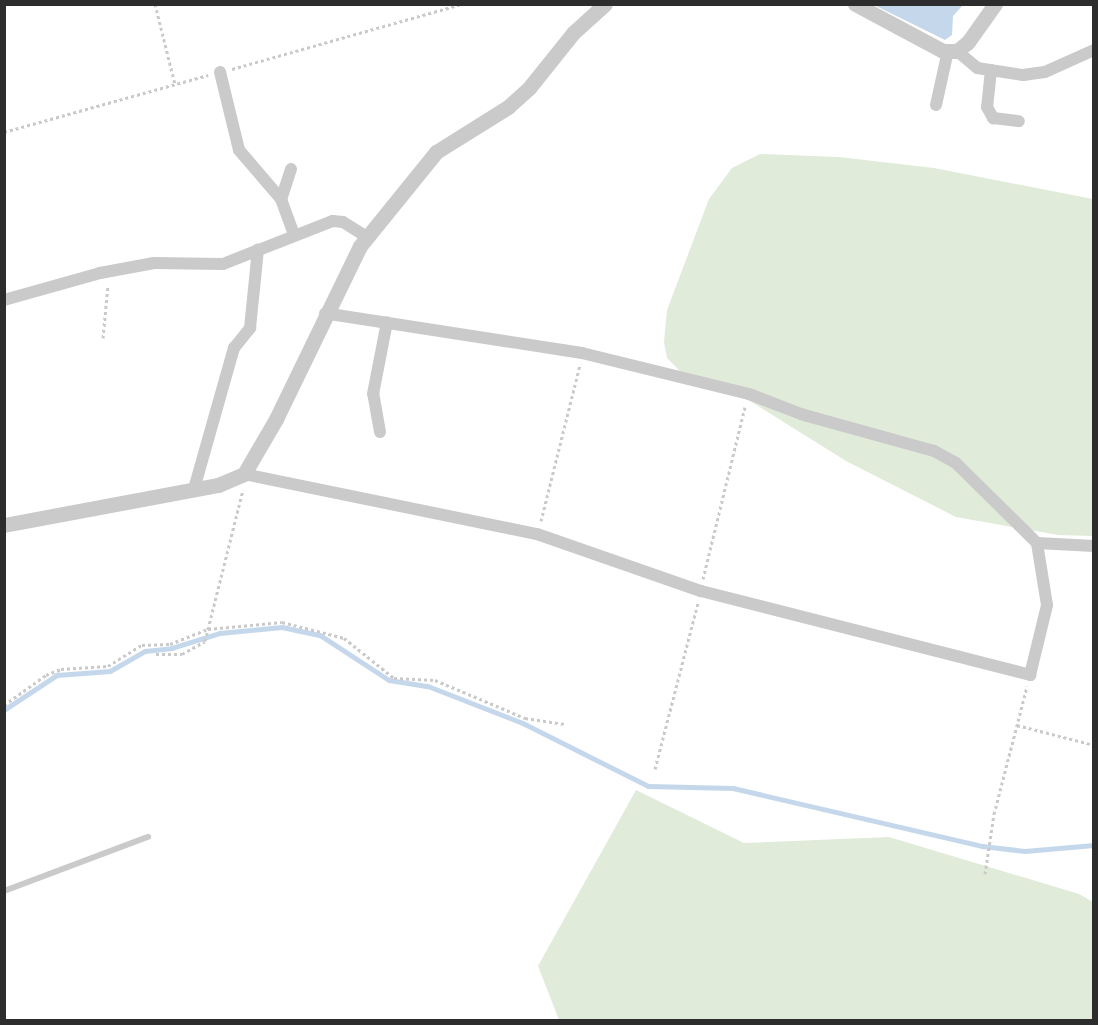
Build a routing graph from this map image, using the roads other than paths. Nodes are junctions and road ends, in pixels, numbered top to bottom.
1 (605, 4) edge
2 (855, 4) edge
3 (995, 4) edge
4 (1094, 50) edge
5 (952, 51) junction
6 (991, 70) junction
7 (220, 72) dead end
8 (936, 105) dead end
9 (1019, 122) dead end
10 (291, 169) dead end
11 (281, 199) junction
12 (294, 235) junction
13 (367, 237) junction
14 (258, 249) junction
15 (4, 300) edge
16 (325, 313) junction
17 (387, 322) junction
18 (380, 432) dead end
19 (241, 475) junction
20 (194, 489) junction
21 (4, 525) edge
22 (1037, 543) junction
23 (1094, 546) edge
24 (148, 837) dead end
25 (4, 891) edge

1 - 13 street
2 - 5 street
3 - 5 street
4 - 6 street
5 - 6 street
5 - 8 street
6 - 9 street
7 - 11 street
10 - 11 street
11 - 12 street
12 - 13 street
12 - 14 street
13 - 16 street
14 - 15 street
14 - 20 street
16 - 17 street
16 - 19 street
17 - 18 street
17 - 22 street
19 - 20 street
19 - 22 street
20 - 21 street
22 - 23 street
24 - 25 lane

